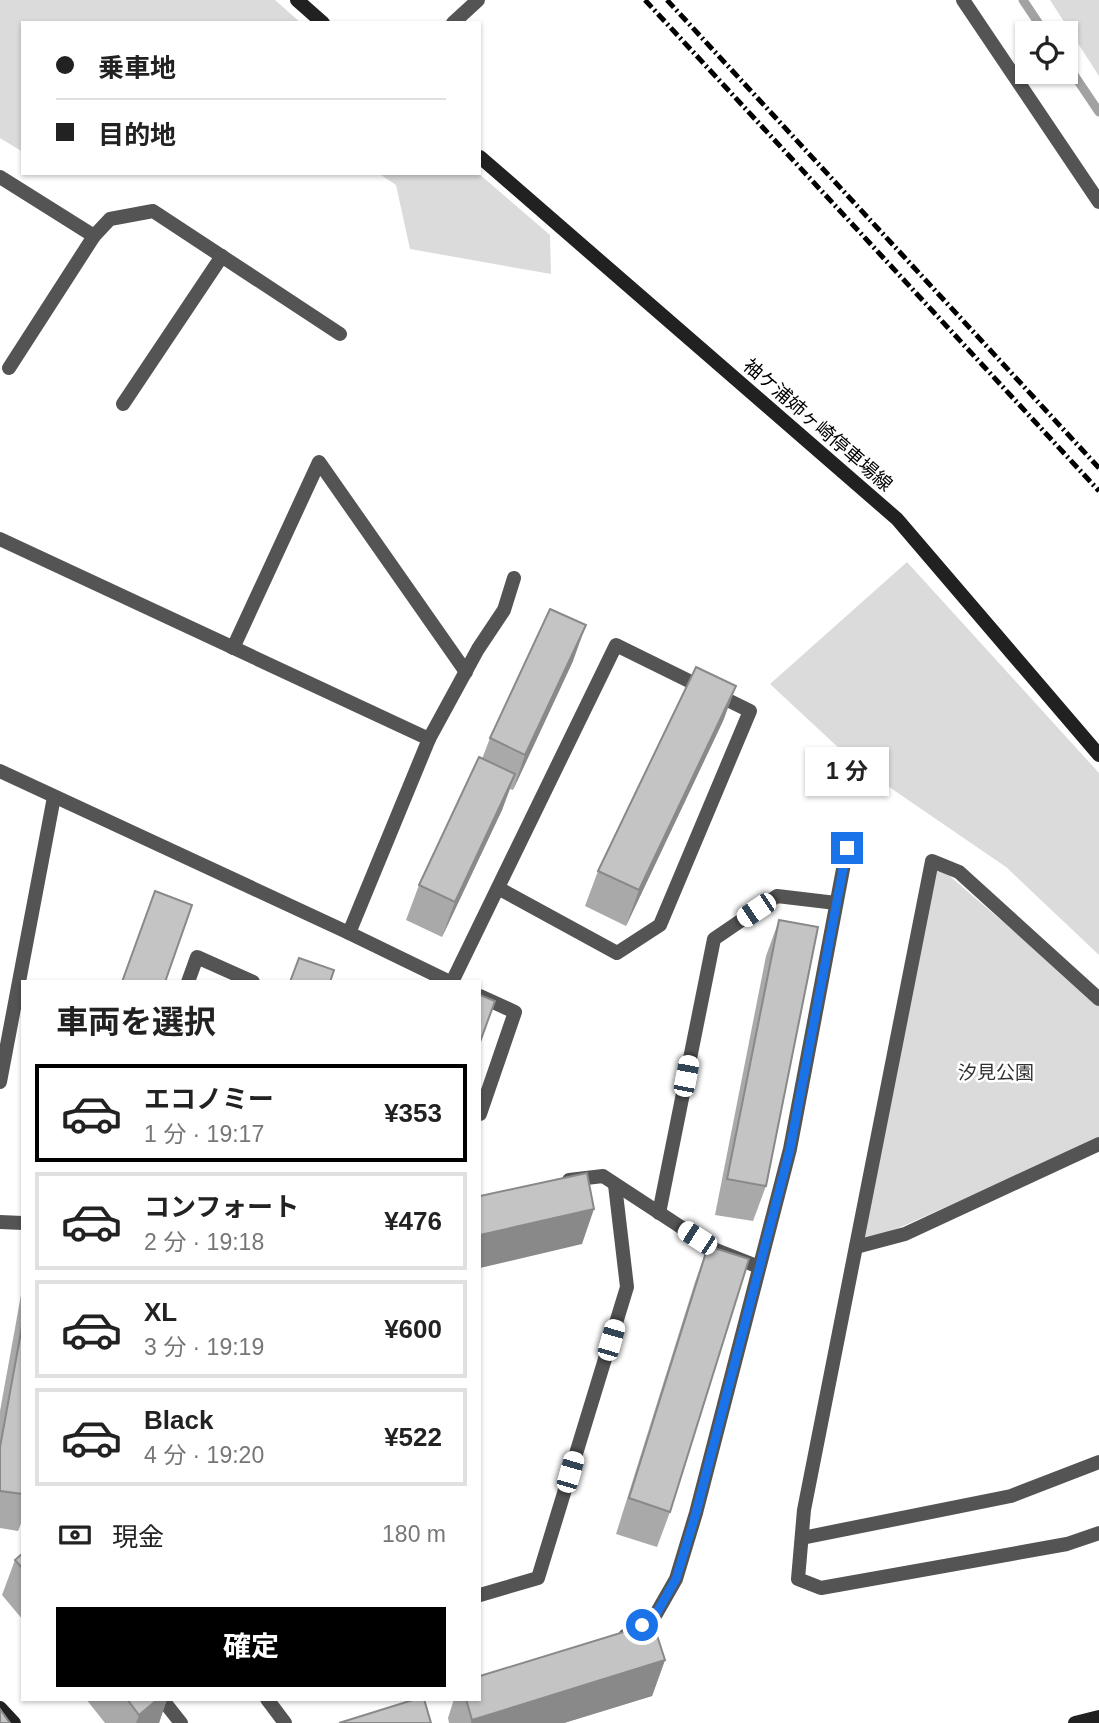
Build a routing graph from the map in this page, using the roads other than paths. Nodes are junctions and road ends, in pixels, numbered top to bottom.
1 (297, 0) edge
2 (478, 0) edge
3 (963, 0) edge
4 (321, 21) edge
5 (455, 21) edge
6 (481, 158) edge
7 (0, 177) edge
8 (1099, 202) edge
9 (94, 236) junction
10 (222, 256) junction
11 (340, 334) dead end
12 (9, 368) dead end
13 (123, 404) dead end
14 (0, 539) edge
15 (514, 578) dead end
16 (233, 648) junction
17 (466, 672) junction
18 (429, 739) junction
19 (1099, 755) edge
20 (0, 771) edge
21 (54, 797) junction
22 (847, 848) dead end
23 (498, 888) junction
24 (836, 903) junction
25 (349, 933) junction
26 (189, 980) edge
27 (249, 980) edge
28 (447, 980) edge
29 (452, 980) edge
30 (481, 996) edge
31 (1099, 999) edge
32 (0, 1082) edge
33 (481, 1111) edge
34 (1099, 1144) edge
35 (555, 1181) edge
36 (615, 1185) junction
37 (659, 1213) junction
38 (0, 1222) edge
39 (21, 1223) edge
40 (856, 1247) junction
41 (759, 1267) junction
42 (1099, 1462) edge
43 (1099, 1533) edge
44 (802, 1538) junction
45 (481, 1595) edge
46 (615, 1639) edge
47 (164, 1701) edge
48 (268, 1701) edge
49 (0, 1708) edge
50 (1099, 1717) edge
51 (14, 1723) edge
52 (181, 1723) edge
53 (285, 1723) edge
54 (1075, 1723) edge

1 - 4 main road
2 - 5 street
3 - 8 street
6 - 19 main road, 袖ケ浦姉ヶ崎停車場線
7 - 9 street
9 - 10 street
9 - 12 street
10 - 11 street
10 - 13 street
14 - 16 street
15 - 17 street
16 - 17 street
16 - 18 street
17 - 18 street
18 - 25 street
20 - 21 street
21 - 25 street
21 - 32 street
22 - 24 street
23 - 23 street
23 - 29 street
24 - 37 street
24 - 41 street
25 - 28 street
26 - 27 street
30 - 33 street
31 - 40 street
34 - 40 street
35 - 36 street
36 - 37 street
36 - 45 street
37 - 41 street
38 - 39 street
40 - 44 street
41 - 46 street
42 - 44 street
43 - 44 street
47 - 52 street
48 - 53 street
49 - 51 main road
50 - 54 main road

